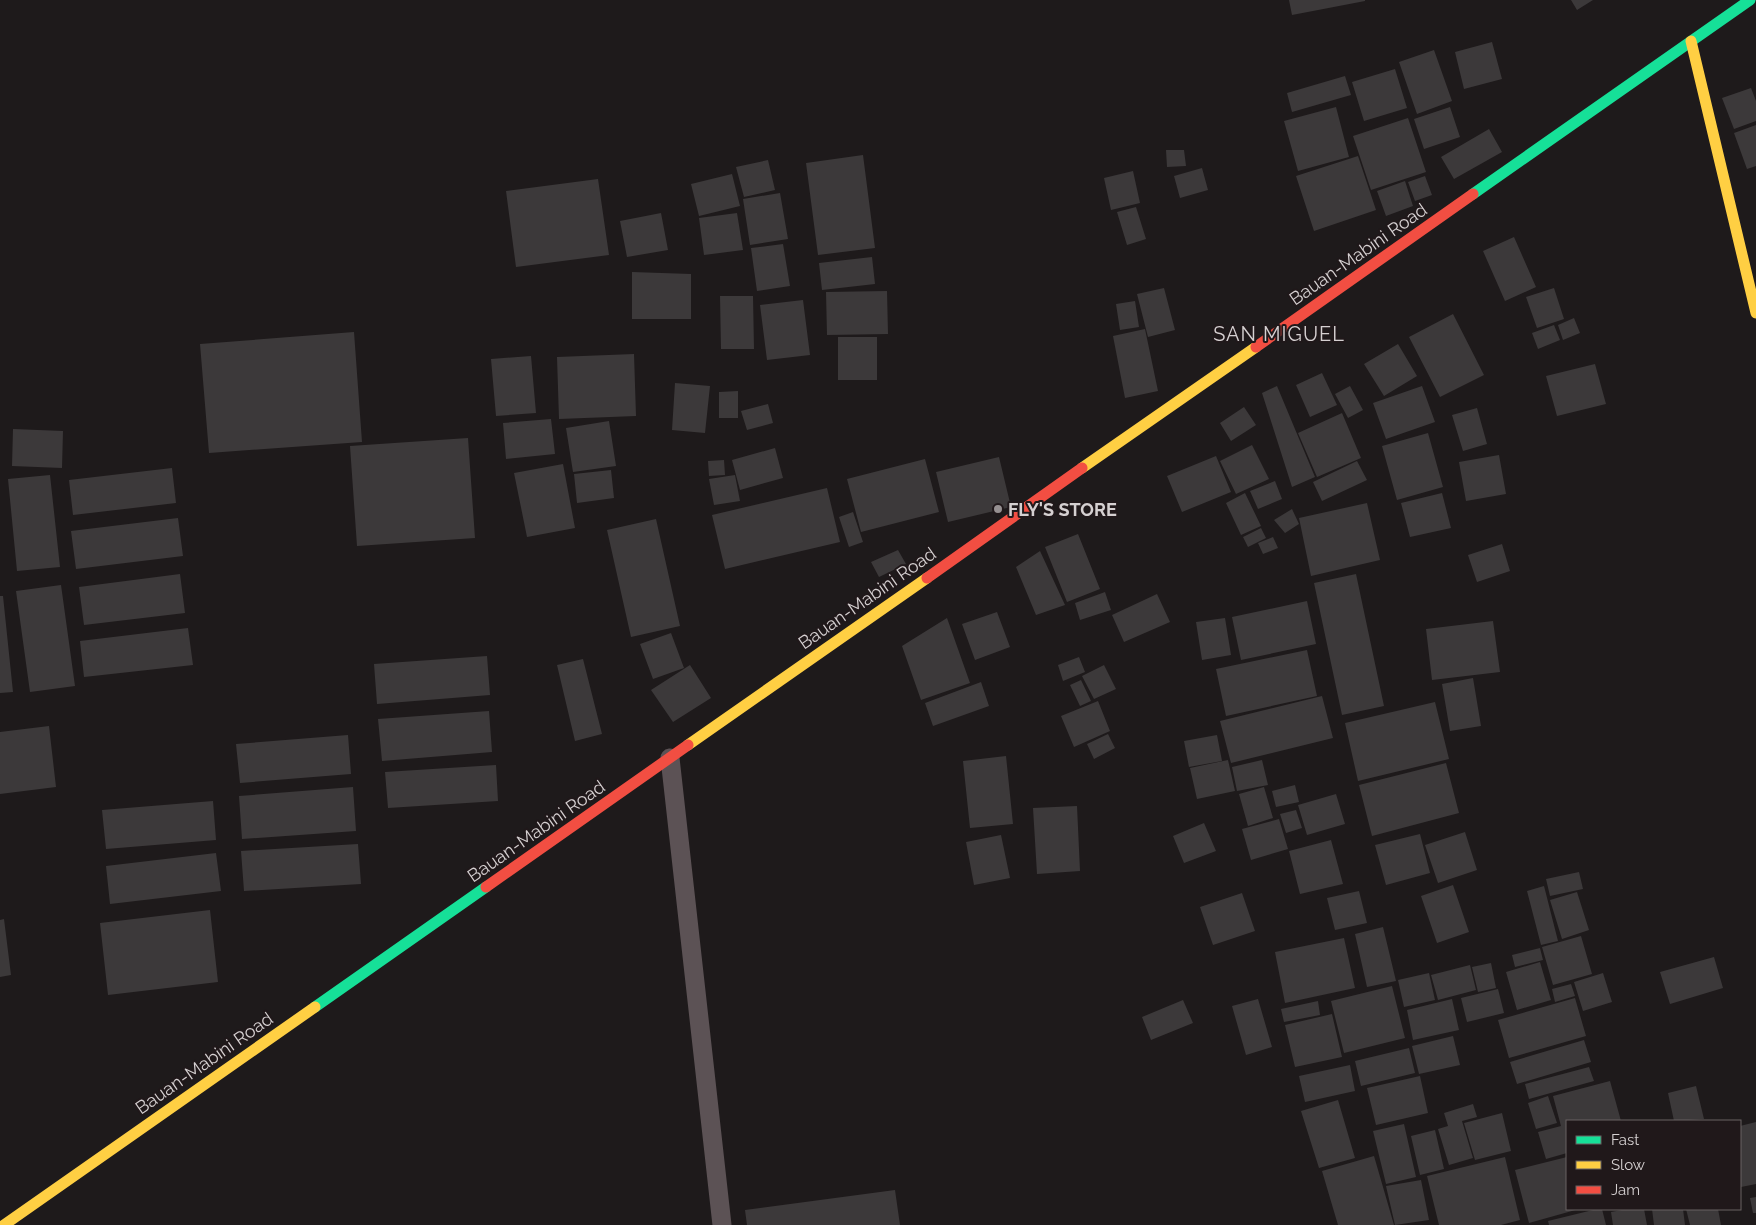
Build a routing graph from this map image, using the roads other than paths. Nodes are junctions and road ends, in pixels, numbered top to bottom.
1 (1750, 0) edge
2 (1691, 41) junction
3 (1756, 313) edge
4 (670, 758) junction
5 (4, 1225) edge
6 (722, 1225) edge

1 - 2 main road, Bauan-Mabini Road
2 - 3 main road
2 - 4 main road, Bauan-Mabini Road
4 - 5 main road, Bauan-Mabini Road
4 - 6 lane

